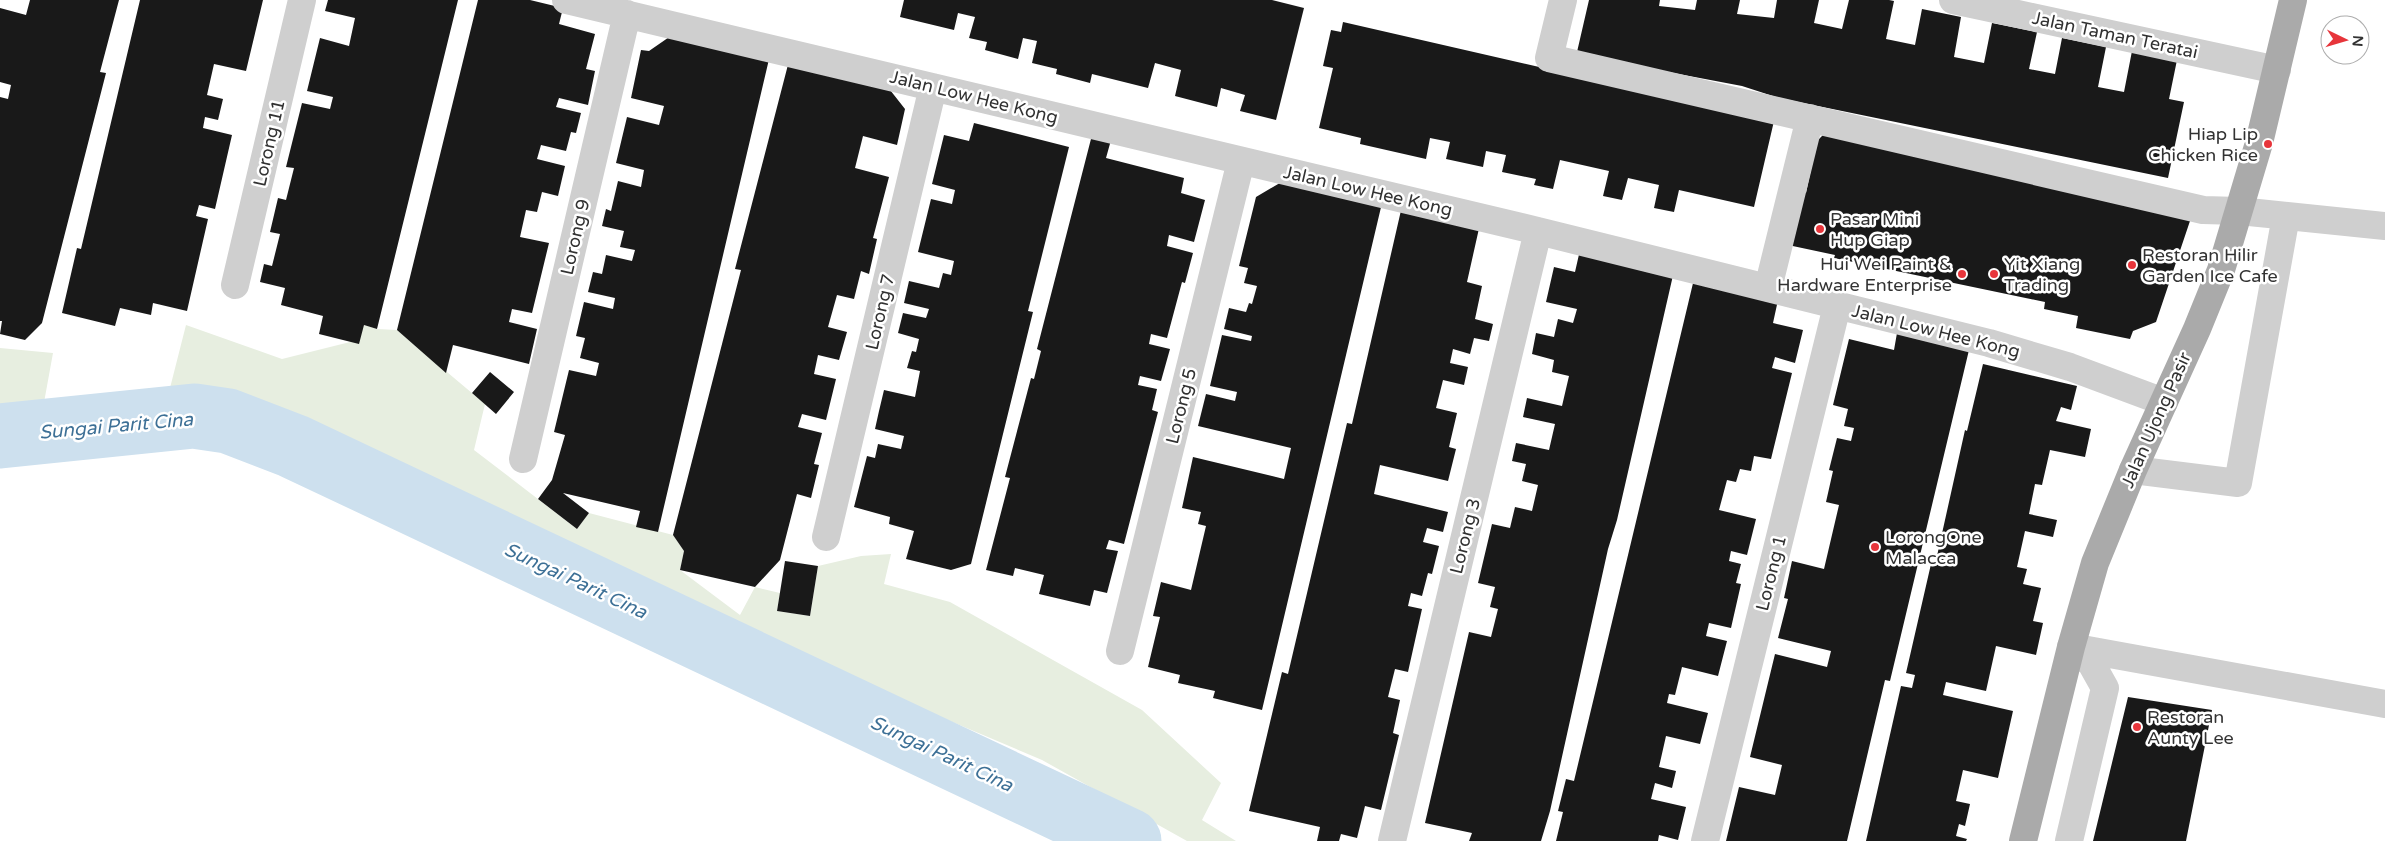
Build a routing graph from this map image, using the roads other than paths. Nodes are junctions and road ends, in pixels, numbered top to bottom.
1 (302, 0) edge
2 (566, 0) edge
3 (1563, 0) edge
4 (1953, 0) edge
5 (2293, 0) edge
6 (627, 14) junction
7 (2277, 70) junction
8 (933, 87) junction
9 (1810, 118) junction
10 (1241, 161) junction
11 (2238, 211) junction
12 (2286, 216) junction
13 (2385, 226) edge
14 (1538, 231) junction
15 (235, 286) dead end
16 (1768, 288) junction
17 (1837, 306) junction
18 (2164, 402) junction
19 (523, 459) dead end
20 (2132, 470) junction
21 (826, 537) dead end
22 (2071, 647) junction
23 (1120, 651) dead end
24 (2385, 704) edge
25 (1392, 841) edge
26 (1705, 841) edge
27 (2023, 841) edge
28 (2069, 841) edge

1 - 15 street, Lorong 11
2 - 6 street, Jalan Low Hee Kong
3 - 9 street
4 - 7 street, Jalan Taman Teratai
5 - 7 main road, Jalan Ujong Pasir
6 - 8 street, Jalan Low Hee Kong
6 - 19 street, Lorong 9
7 - 11 main road, Jalan Ujong Pasir
8 - 10 street, Jalan Low Hee Kong
8 - 21 street, Lorong 7
9 - 11 street
9 - 16 street
10 - 14 street, Jalan Low Hee Kong
10 - 23 street, Lorong 5
11 - 12 street
11 - 18 main road, Jalan Ujong Pasir
12 - 13 street
12 - 20 street
14 - 16 street, Jalan Low Hee Kong
14 - 25 street, Lorong 3
16 - 17 street, Jalan Low Hee Kong
17 - 18 street, Jalan Low Hee Kong
17 - 26 street, Lorong 1
18 - 20 main road, Jalan Ujong Pasir
20 - 22 main road, Jalan Ujong Pasir
22 - 24 street
22 - 27 main road, Jalan Ujong Pasir
22 - 28 street

